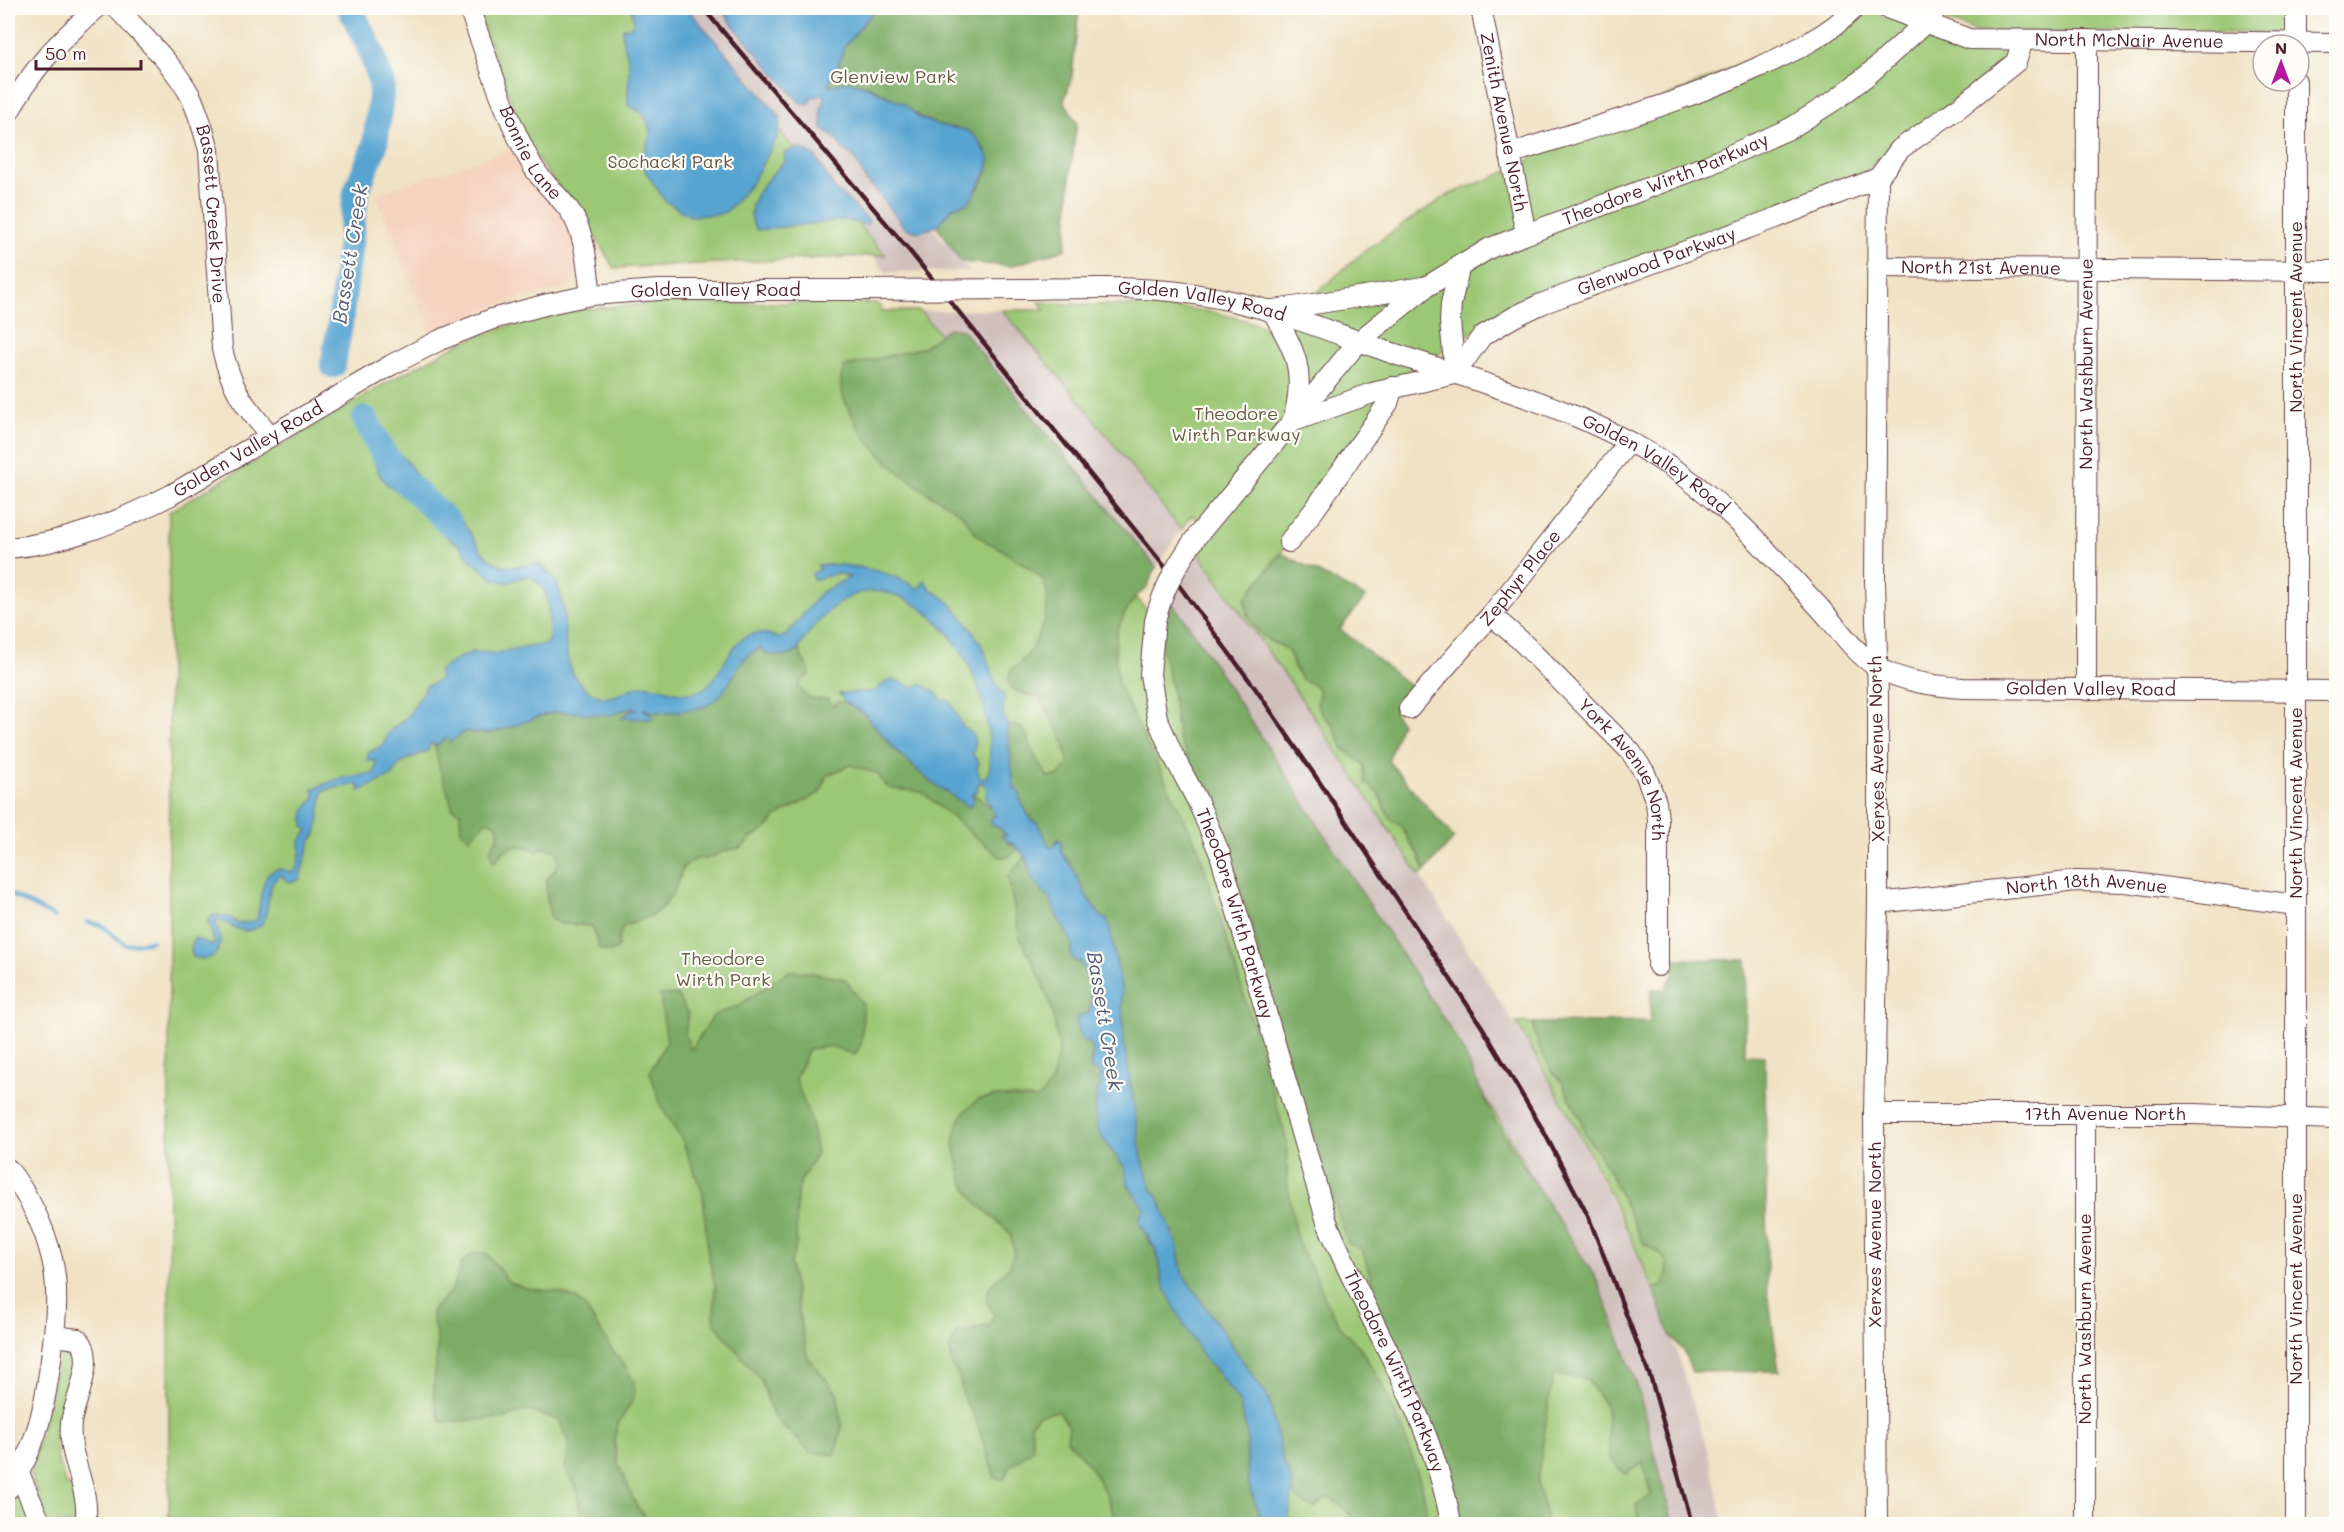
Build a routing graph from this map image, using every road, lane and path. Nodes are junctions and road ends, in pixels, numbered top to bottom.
1 (97, 8) edge
2 (117, 8) edge
3 (469, 8) edge
4 (1481, 8) edge
5 (1855, 8) edge
6 (1887, 8) edge
7 (2295, 8) edge
8 (1931, 15) edge
9 (2296, 33) edge
10 (2023, 40) junction
11 (2087, 40) junction
12 (2251, 42) edge
13 (2311, 43) edge
14 (2337, 43) edge
15 (2296, 93) edge
16 (8, 114) edge
17 (1509, 154) junction
18 (1878, 177) junction
19 (1526, 234) junction
20 (1460, 264) junction
21 (1877, 267) junction
22 (2086, 269) junction
23 (2296, 271) junction
24 (2337, 271) edge
25 (1426, 287) junction
26 (591, 295) junction
27 (1272, 310) junction
28 (1359, 341) junction
29 (1455, 374) junction
30 (1393, 387) junction
31 (1294, 420) junction
32 (270, 435) junction
33 (1629, 442) junction
34 (1289, 542) dead end
35 (8, 548) edge
36 (1491, 615) junction
37 (1878, 668) junction
38 (2086, 690) junction
39 (2296, 691) junction
40 (2337, 691) edge
41 (1409, 709) dead end
42 (1878, 903) junction
43 (2296, 905) junction
44 (1658, 966) dead end
45 (1874, 1114) junction
46 (2085, 1114) junction
47 (2297, 1118) junction
48 (2337, 1119) edge
49 (8, 1169) edge
50 (54, 1336) junction
51 (19, 1473) junction
52 (8, 1489) edge
53 (40, 1524) edge
54 (85, 1524) edge
55 (1451, 1524) edge
56 (1877, 1524) edge
57 (2085, 1524) edge
58 (2296, 1524) edge

1 - 16 street
2 - 32 street, Bassett Creek Drive
3 - 26 street, Bonnie Lane
4 - 17 street, Zenith Avenue North
5 - 17 street
6 - 8 street
7 - 9 street
8 - 10 street, North McNair Avenue
8 - 19 street, Theodore Wirth Parkway
10 - 11 street, North McNair Avenue
10 - 18 street
11 - 12 street, North McNair Avenue
11 - 22 street, North Washburn Avenue
13 - 14 street, North McNair Avenue
15 - 23 street, North Vincent Avenue
17 - 19 street, Zenith Avenue North
18 - 21 street, Xerxes Avenue North
18 - 29 street, Glenwood Parkway
19 - 20 street, Theodore Wirth Parkway
20 - 25 street, Theodore Wirth Parkway
20 - 29 street
21 - 22 street, North 21st Avenue
21 - 37 street, Xerxes Avenue North
22 - 23 street, North 21st Avenue
22 - 38 street, North Washburn Avenue
23 - 24 street, North 21st Avenue
23 - 39 street, North Vincent Avenue
25 - 27 street
25 - 28 street, Theodore Wirth Parkway
26 - 27 street, Golden Valley Road, bridge
26 - 32 street, Golden Valley Road
27 - 28 street, Golden Valley Road
27 - 31 street
28 - 29 street, Golden Valley Road
28 - 31 street, Theodore Wirth Parkway
29 - 30 street
29 - 33 street, Golden Valley Road
30 - 31 street
30 - 34 street
31 - 55 street, Theodore Wirth Parkway, bridge
32 - 35 street, Golden Valley Road
33 - 36 street, Zephyr Place
33 - 37 street, Golden Valley Road
36 - 41 street, Zephyr Place
36 - 44 street, York Avenue North
37 - 38 street, Golden Valley Road
37 - 42 street, Xerxes Avenue North
38 - 39 street, Golden Valley Road
39 - 40 street, Golden Valley Road
39 - 43 street, North Vincent Avenue
42 - 43 street, North 18th Avenue
42 - 45 street, Xerxes Avenue North
43 - 47 street, North Vincent Avenue
45 - 46 street, 17th Avenue North
45 - 56 street, Xerxes Avenue North
46 - 47 street, 17th Avenue North
46 - 57 street, North Washburn Avenue
47 - 48 street, 17th Avenue North
47 - 58 street, North Vincent Avenue
49 - 50 street
50 - 51 street
50 - 54 street
51 - 52 street
51 - 53 street

